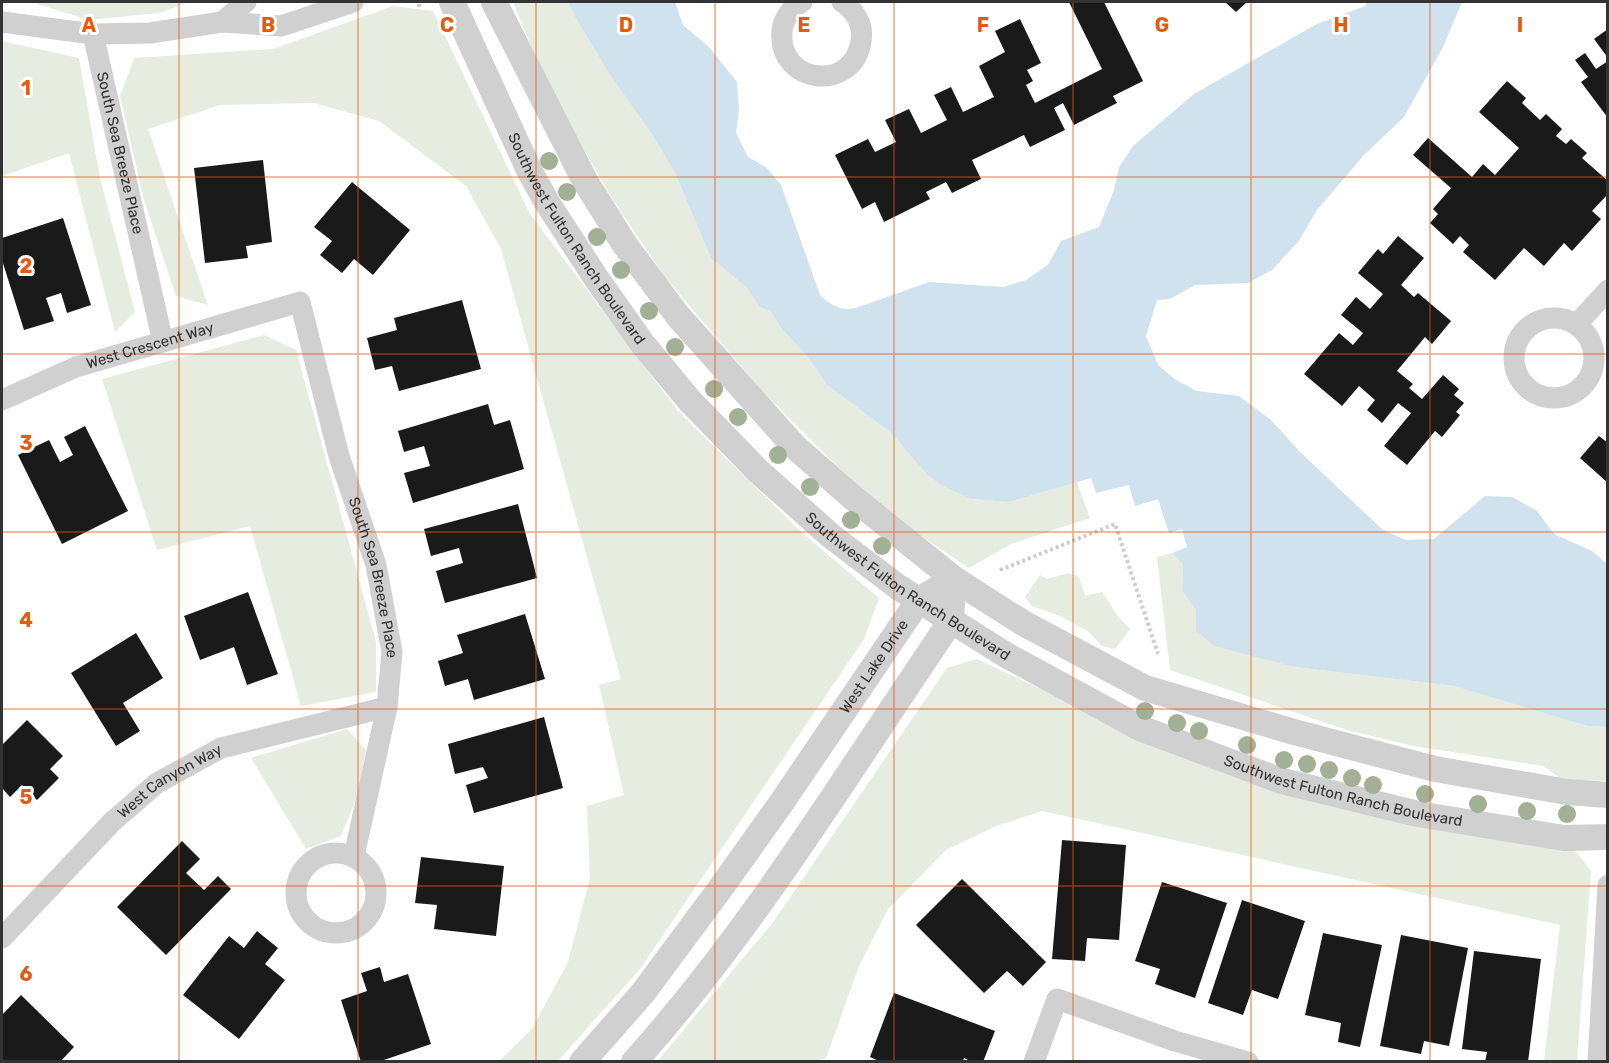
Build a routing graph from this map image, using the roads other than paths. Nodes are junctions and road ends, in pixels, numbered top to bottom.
1 (246, 2) edge
2 (353, 2) edge
3 (452, 2) edge
4 (494, 2) edge
5 (802, 2) edge
6 (850, 3) edge
7 (2, 22) edge
8 (222, 22) junction
9 (93, 34) junction
10 (1608, 290) edge
11 (300, 302) joint
12 (1577, 324) dead end
13 (163, 342) junction
14 (2, 400) edge
15 (954, 579) junction
16 (919, 600) junction
17 (951, 621) junction
18 (387, 707) junction
19 (1608, 795) edge
20 (1608, 837) edge
21 (354, 856) dead end
22 (1608, 885) edge
23 (2, 938) edge
24 (582, 1062) edge
25 (634, 1062) edge
26 (1034, 1062) edge
27 (1248, 1062) edge
28 (1598, 1062) edge

1 - 8 street
2 - 8 street
3 - 16 street, Southwest Fulton Ranch Boulevard
4 - 15 street, Southwest Fulton Ranch Boulevard
5 - 6 street
7 - 9 street
8 - 9 street
9 - 13 street, South Sea Breeze Place
10 - 12 street
11 - 13 street, West Crescent Way
11 - 18 street, South Sea Breeze Place
13 - 14 street, West Crescent Way
15 - 16 street, West Lake Drive
15 - 17 street
15 - 19 street, Southwest Fulton Ranch Boulevard
16 - 17 street, Southwest Fulton Ranch Boulevard
16 - 24 street, West Lake Drive
17 - 20 street, Southwest Fulton Ranch Boulevard
17 - 25 street
18 - 21 street, South Sea Breeze Place
18 - 23 street, West Canyon Way
22 - 28 street
26 - 27 street

